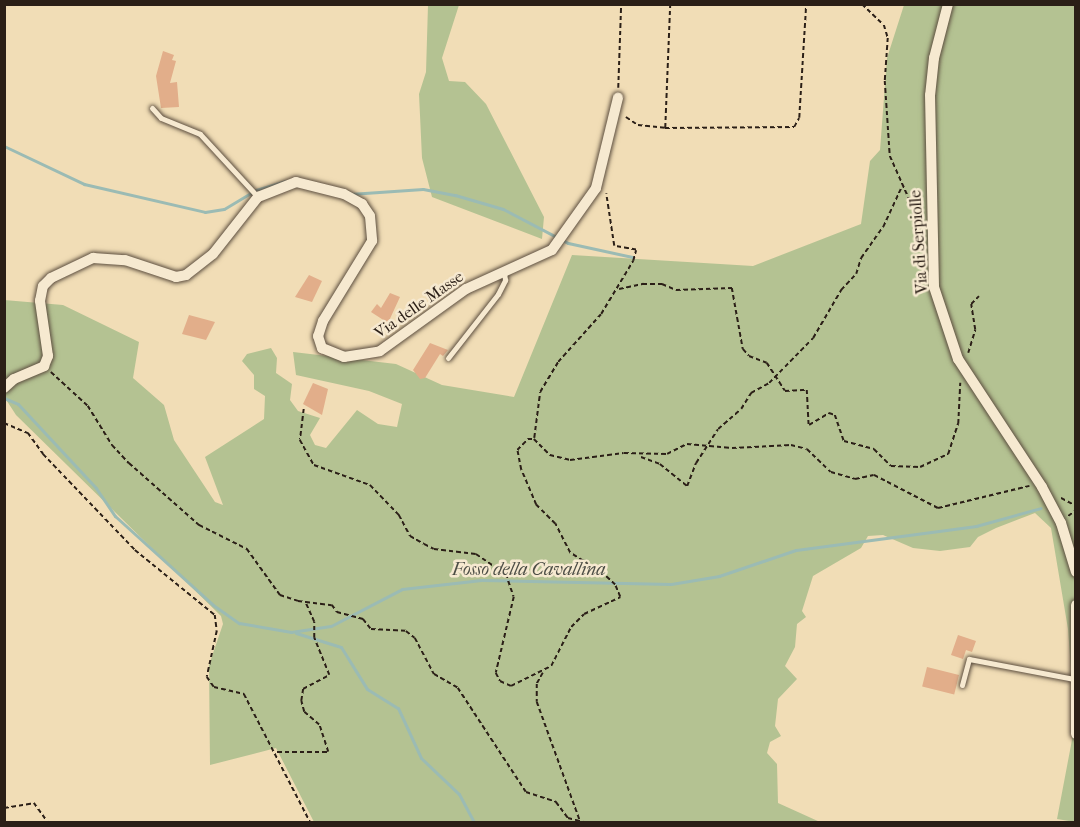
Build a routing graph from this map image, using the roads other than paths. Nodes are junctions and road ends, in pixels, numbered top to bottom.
1 (948, 4) edge
2 (618, 98) road end
3 (153, 108) dead end
4 (258, 197) junction
5 (504, 272) junction
6 (448, 358) dead end
7 (6, 386) edge
8 (1076, 572) edge
9 (1076, 605) edge
10 (1074, 679) edge
11 (962, 685) dead end
12 (1076, 734) edge

1 - 8 street, Via di Serpiolle
2 - 5 street, Via delle Masse
3 - 4 lane
4 - 5 street, Via delle Masse
4 - 7 street
5 - 6 lane
9 - 10 street
10 - 11 lane
10 - 12 street

